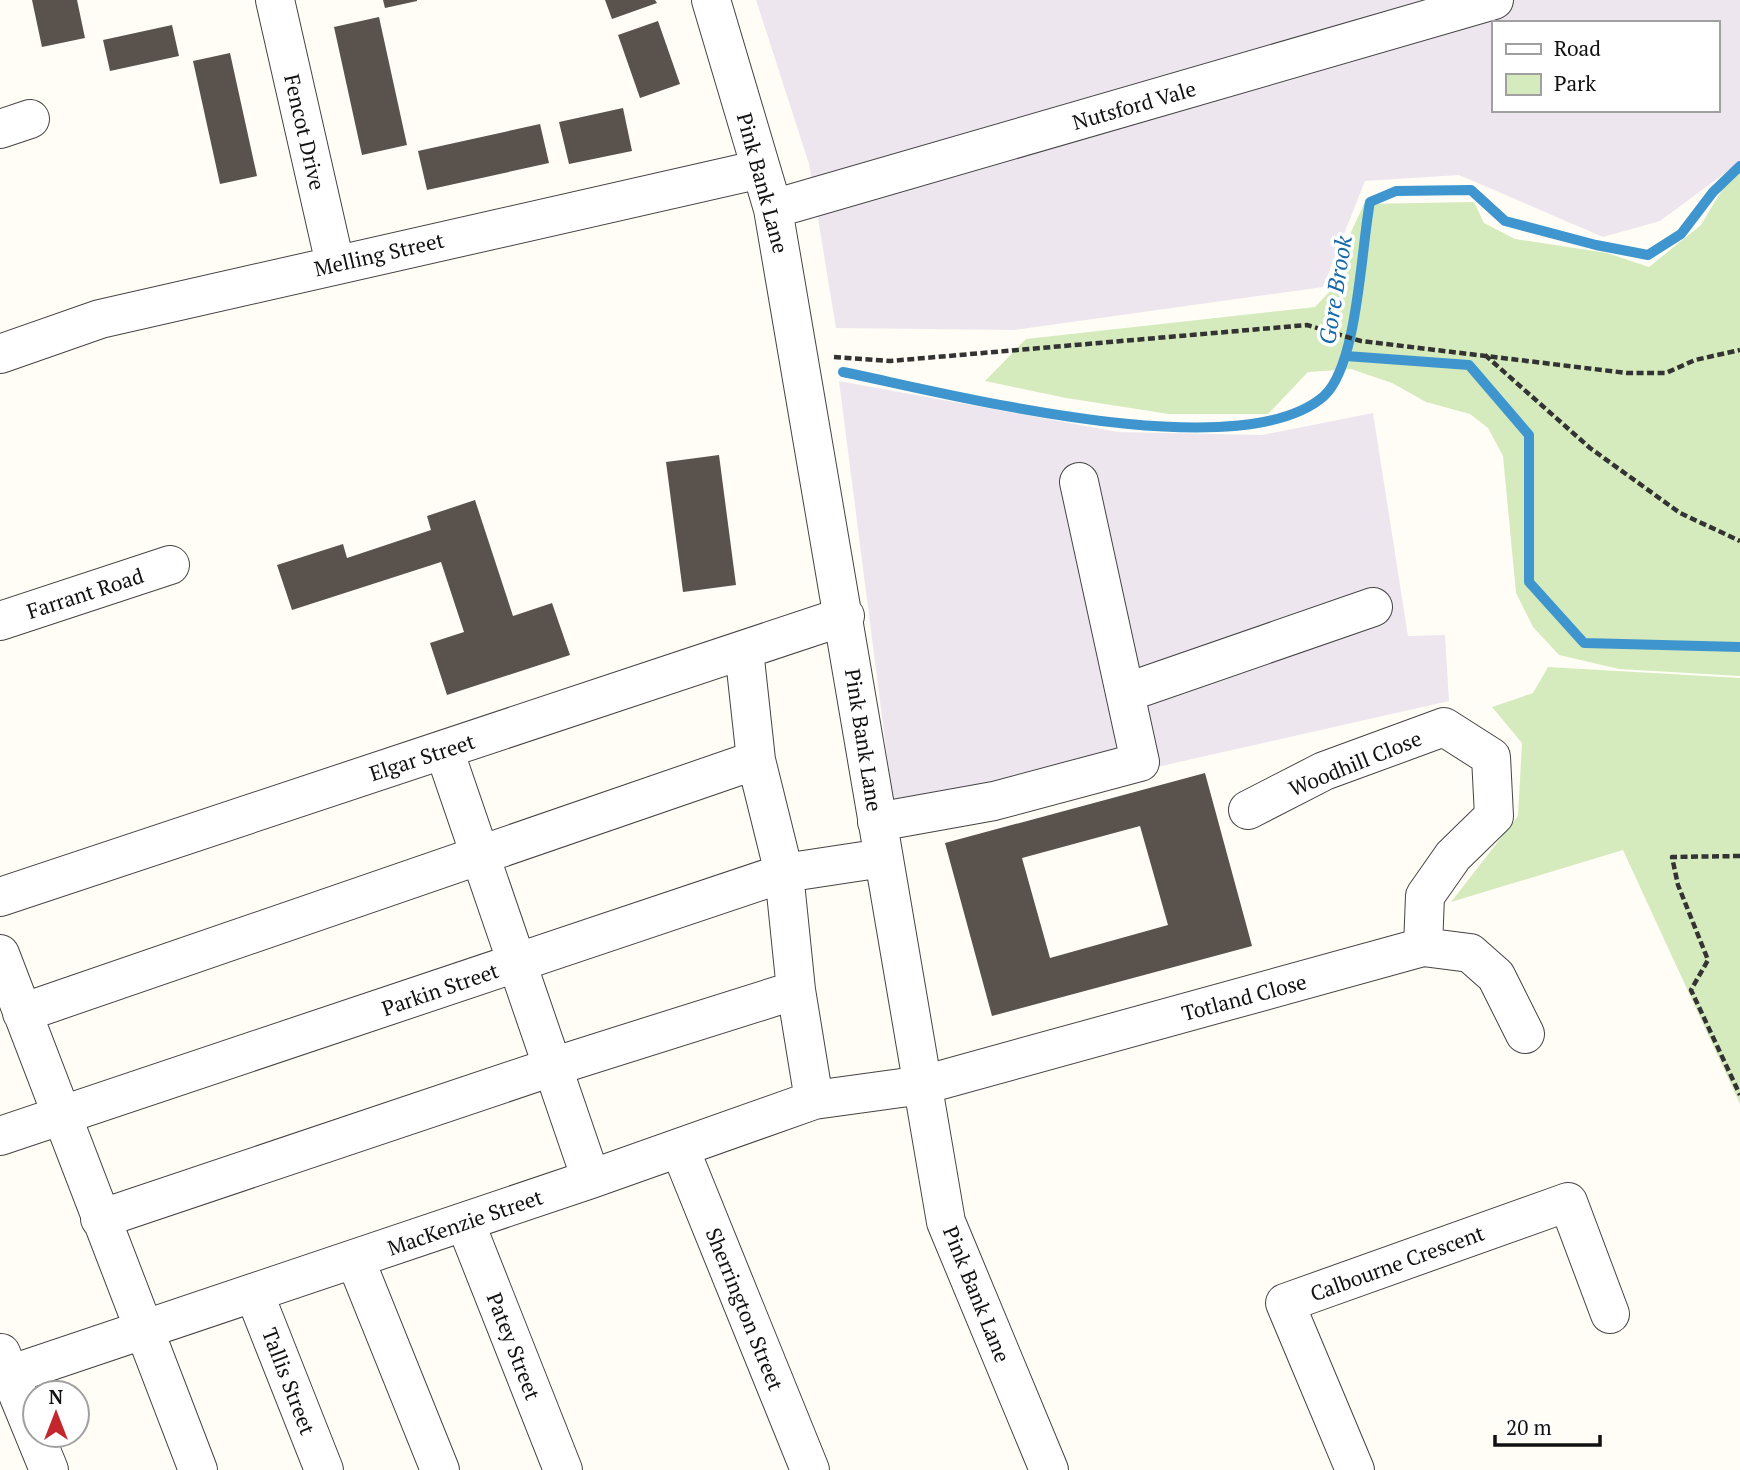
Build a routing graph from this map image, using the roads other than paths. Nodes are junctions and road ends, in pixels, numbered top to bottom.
1 (275, 0) edge
2 (711, 0) edge
3 (1494, 0) edge
4 (761, 169) junction
5 (773, 209) junction
6 (335, 264) junction
7 (0, 354) edge
8 (1079, 482) dead end
9 (170, 565) dead end
10 (1373, 607) dead end
11 (845, 616) junction
12 (0, 621) edge
13 (744, 650) junction
14 (1125, 693) junction
15 (443, 750) junction
16 (757, 760) junction
17 (1248, 810) dead end
18 (880, 840) junction
19 (481, 855) junction
20 (784, 873) junction
21 (0, 897) edge
22 (1423, 947) junction
23 (0, 954) edge
24 (517, 963) junction
25 (796, 990) junction
26 (22, 1013) junction
27 (1525, 1034) dead end
28 (552, 1067) junction
29 (923, 1085) junction
30 (814, 1100) junction
31 (61, 1117) junction
32 (0, 1136) edge
33 (680, 1149) junction
34 (591, 1179) junction
35 (100, 1219) junction
36 (465, 1222) junction
37 (355, 1259) junction
38 (254, 1293) junction
39 (1610, 1314) dead end
40 (143, 1330) junction
41 (5, 1363) edge
42 (49, 1470) edge
43 (198, 1470) edge
44 (324, 1470) edge
45 (440, 1470) edge
46 (563, 1470) edge
47 (810, 1470) edge
48 (1049, 1470) edge
49 (1355, 1470) edge

1 - 6 street, Fencot Drive
2 - 4 street, Pink Bank Lane
3 - 5 street, Nutsford Vale
4 - 5 street, Pink Bank Lane
4 - 6 street, Melling Street
5 - 11 street, Pink Bank Lane
6 - 7 street, Melling Street
8 - 14 street
9 - 12 street, Farrant Road
10 - 14 street
11 - 13 street, Elgar Street
11 - 18 street, Pink Bank Lane
13 - 15 street, Elgar Street
13 - 16 street
14 - 18 street, Parkin Street
15 - 19 street
15 - 21 street, Elgar Street
16 - 19 street
16 - 20 street
17 - 22 street, Woodhill Close
18 - 20 street, Parkin Street
18 - 29 street, Pink Bank Lane
19 - 24 street
19 - 26 street
20 - 24 street, Parkin Street
20 - 25 street
22 - 27 street, Totland Close
22 - 29 street, Totland Close
23 - 26 street
24 - 28 street
24 - 31 street, Parkin Street
25 - 28 street
25 - 30 street
26 - 31 street
28 - 34 street
28 - 35 street
29 - 30 street, MacKenzie Street
29 - 48 street, Pink Bank Lane
30 - 33 street, MacKenzie Street
31 - 32 street, Parkin Street
31 - 35 street
33 - 34 street, MacKenzie Street
33 - 47 street, Sherrington Street
34 - 36 street, MacKenzie Street
35 - 40 street
36 - 37 street, MacKenzie Street
36 - 46 street, Patey Street
37 - 38 street, MacKenzie Street
37 - 45 street
38 - 40 street, MacKenzie Street
38 - 44 street, Tallis Street
39 - 49 street, Calbourne Crescent
40 - 41 street, MacKenzie Street
40 - 43 street
41 - 42 street

